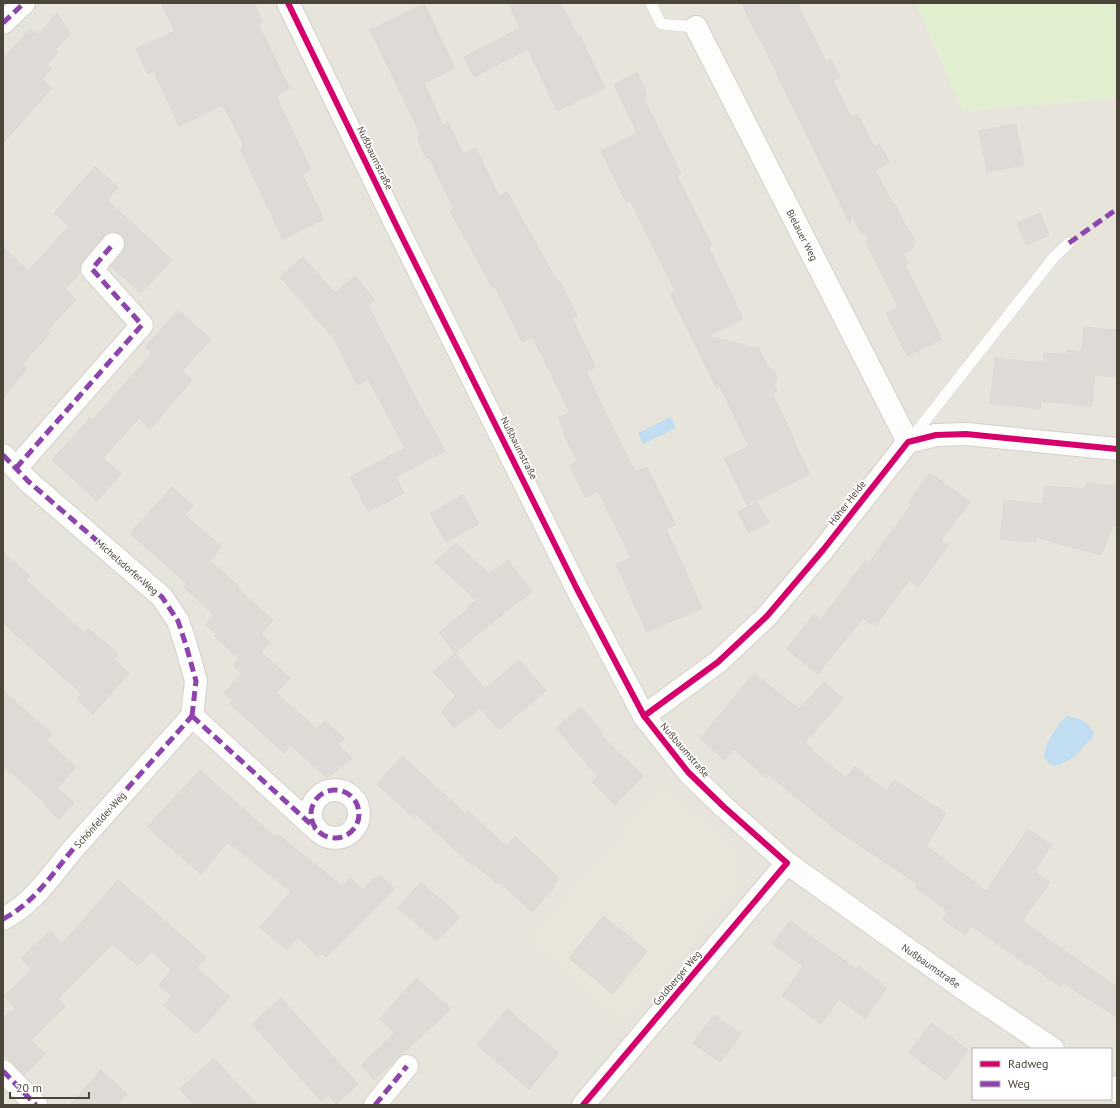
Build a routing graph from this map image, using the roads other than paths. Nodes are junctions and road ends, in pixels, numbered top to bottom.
1 (24, 3) edge
2 (288, 3) edge
3 (651, 3) edge
4 (3, 23) edge
5 (696, 27) joint
6 (1069, 243) dead end
7 (113, 244) dead end
8 (908, 442) junction
9 (1117, 449) edge
10 (10, 462) edge
11 (192, 716) junction
12 (644, 716) junction
13 (316, 829) dead end
14 (787, 864) junction
15 (3, 919) edge
16 (1052, 1048) edge
17 (407, 1066) dead end
18 (3, 1071) edge
19 (36, 1105) edge
20 (376, 1105) edge
21 (582, 1105) edge

1 - 4 street
2 - 12 street, Nußbaumstraße
3 - 5 lane
5 - 8 street, Bielauer Weg
6 - 8 lane
7 - 10 street, Michelsdorfer Weg
8 - 9 street
8 - 12 street, Höher Heide
10 - 11 street, Michelsdorfer Weg
11 - 13 street
11 - 15 street, Schönfelder Weg
12 - 14 street, Nußbaumstraße
14 - 16 street, Nußbaumstraße
14 - 21 street, Goldberger Weg
17 - 20 street
18 - 19 street

